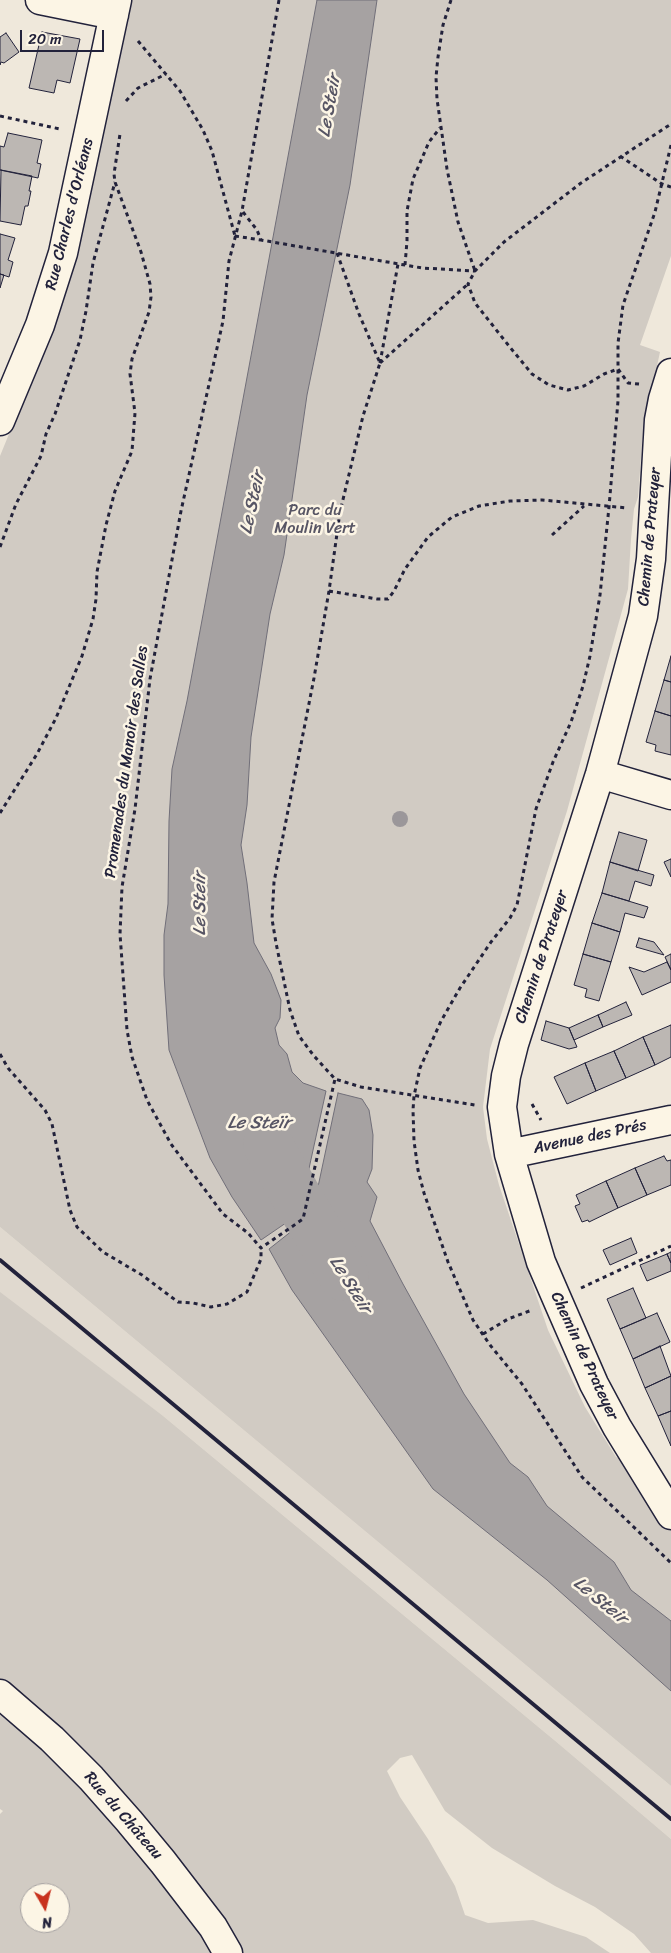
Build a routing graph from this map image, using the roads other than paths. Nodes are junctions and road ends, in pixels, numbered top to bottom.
1 (40, 0) edge
2 (114, 14) edge
3 (669, 379) edge
4 (0, 421) edge
5 (664, 451) edge
6 (600, 774) junction
7 (671, 795) edge
8 (671, 1120) edge
9 (509, 1154) junction
10 (671, 1514) edge
11 (0, 1694) edge
12 (228, 1953) edge

1 - 2 street
2 - 4 street, Rue Charles d'Orléans
3 - 5 street, Chemin de Prateyer
5 - 6 street, Chemin de Prateyer
6 - 7 street
6 - 9 street, Chemin de Prateyer
8 - 9 street, Avenue des Prés
9 - 10 street, Chemin de Prateyer
11 - 12 street, Rue du Château

